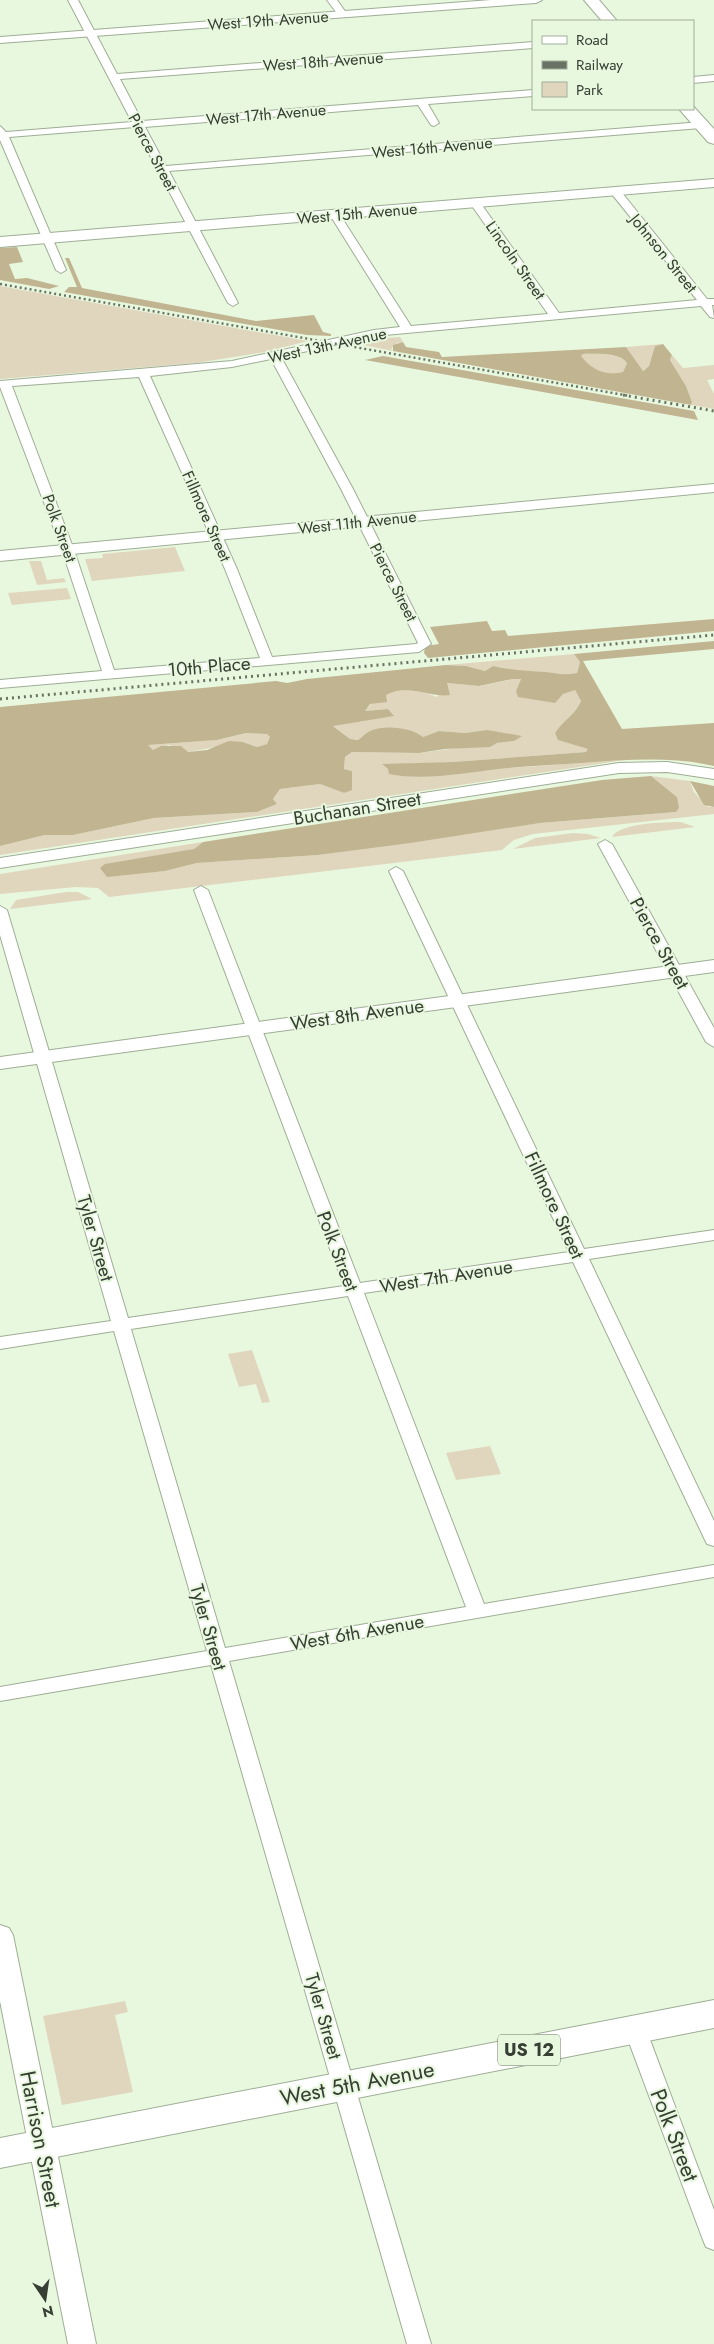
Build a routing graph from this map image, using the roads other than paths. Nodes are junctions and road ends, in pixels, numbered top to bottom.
1 (73, 0) edge
2 (332, 0) edge
3 (536, 0) edge
4 (591, 0) edge
5 (342, 14) junction
6 (609, 20) edge
7 (90, 33) junction
8 (0, 40) edge
9 (532, 45) edge
10 (114, 77) junction
11 (714, 78) edge
12 (694, 80) edge
13 (532, 92) edge
14 (420, 101) junction
15 (688, 110) edge
16 (434, 123) dead end
17 (138, 124) junction
18 (702, 125) junction
19 (1, 133) edge
20 (714, 139) edge
21 (162, 169) junction
22 (714, 183) edge
23 (614, 191) junction
24 (475, 203) junction
25 (335, 215) junction
26 (192, 227) junction
27 (48, 238) junction
28 (0, 242) edge
29 (61, 270) dead end
30 (233, 303) dead end
31 (709, 303) edge
32 (714, 315) edge
33 (556, 317) junction
34 (407, 329) junction
35 (275, 356) junction
36 (143, 373) junction
37 (3, 383) edge
38 (714, 488) edge
39 (363, 521) junction
40 (216, 536) junction
41 (68, 550) junction
42 (0, 556) edge
43 (419, 648) joint
44 (267, 660) junction
45 (109, 674) junction
46 (0, 684) edge
47 (714, 774) edge
48 (606, 844) dead end
49 (0, 863) edge
50 (396, 871) dead end
51 (201, 890) dead end
52 (0, 910) edge
53 (714, 966) edge
54 (675, 971) junction
55 (459, 1000) junction
56 (253, 1028) junction
57 (714, 1042) edge
58 (43, 1057) junction
59 (0, 1063) edge
60 (714, 1235) edge
61 (579, 1256) junction
62 (353, 1290) junction
63 (121, 1325) junction
64 (0, 1343) edge
65 (714, 1540) edge
66 (714, 1571) edge
67 (477, 1612) junction
68 (217, 1656) junction
69 (0, 1694) edge
70 (0, 1935) edge
71 (714, 2014) edge
72 (635, 2029) junction
73 (344, 2086) junction
74 (42, 2144) junction
75 (0, 2152) edge
76 (714, 2240) edge
77 (82, 2344) edge
78 (419, 2344) edge

1 - 7 street, Pierce Street
2 - 5 street
3 - 5 street, West 19th Avenue
4 - 6 main road
5 - 7 street, West 19th Avenue
7 - 8 street, West 19th Avenue
7 - 10 street, Pierce Street
9 - 10 street, West 18th Avenue
10 - 17 street, Pierce Street
11 - 12 street
13 - 14 street, West 17th Avenue
14 - 16 street
14 - 17 street, West 17th Avenue
15 - 18 main road
17 - 19 street, West 17th Avenue
17 - 21 street, Pierce Street
18 - 20 main road
18 - 21 street, West 16th Avenue
19 - 27 street
21 - 26 street, Pierce Street
22 - 23 main road, West 15th Avenue
23 - 24 main road, West 15th Avenue
23 - 31 street, Johnson Street
24 - 25 main road, West 15th Avenue
24 - 33 street, Lincoln Street
25 - 26 main road, West 15th Avenue
25 - 34 street
26 - 27 main road, West 15th Avenue
26 - 30 street, Pierce Street
27 - 28 main road, West 15th Avenue
27 - 29 street
31 - 32 street, Johnson Street
31 - 33 street, West 13th Avenue
33 - 34 street, West 13th Avenue
34 - 35 street, West 13th Avenue
35 - 36 street, West 13th Avenue
35 - 39 street, Pierce Street
36 - 37 street, West 13th Avenue
36 - 40 street, Fillmore Street
37 - 41 street, Polk Street
38 - 39 street, West 11th Avenue
39 - 40 street, West 11th Avenue
39 - 43 street, Pierce Street
40 - 41 street, West 11th Avenue
40 - 44 street, Fillmore Street
41 - 42 street, West 11th Avenue
41 - 45 street, Polk Street
43 - 44 street, 10th Place
44 - 45 street, 10th Place
45 - 46 street, 10th Place
47 - 49 street, Buchanan Street
48 - 54 street, Pierce Street
50 - 55 street, Fillmore Street
51 - 56 street, Polk Street
52 - 58 street, Tyler Street
53 - 54 street, West 8th Avenue
54 - 55 street, West 8th Avenue
54 - 57 street, Pierce Street
55 - 56 street, West 8th Avenue
55 - 61 street, Fillmore Street
56 - 58 street, West 8th Avenue
56 - 62 street, Polk Street
58 - 59 street, West 8th Avenue
58 - 63 street, Tyler Street
60 - 61 street, West 7th Avenue
61 - 62 street, West 7th Avenue
61 - 65 street, Fillmore Street
62 - 63 street, West 7th Avenue
62 - 67 street, Polk Street
63 - 64 street, West 7th Avenue
63 - 68 street, Tyler Street
66 - 67 street, West 6th Avenue
67 - 68 street, West 6th Avenue
68 - 69 street, West 6th Avenue
68 - 73 street, Tyler Street
70 - 74 street, Harrison Street
71 - 72 main road, West 5th Avenue / US 12
72 - 73 main road, West 5th Avenue / US 12
72 - 76 street, Polk Street
73 - 74 main road, West 5th Avenue / US 12
73 - 78 street, Tyler Street
74 - 75 main road, West 5th Avenue / US 12
74 - 77 street, Harrison Street

